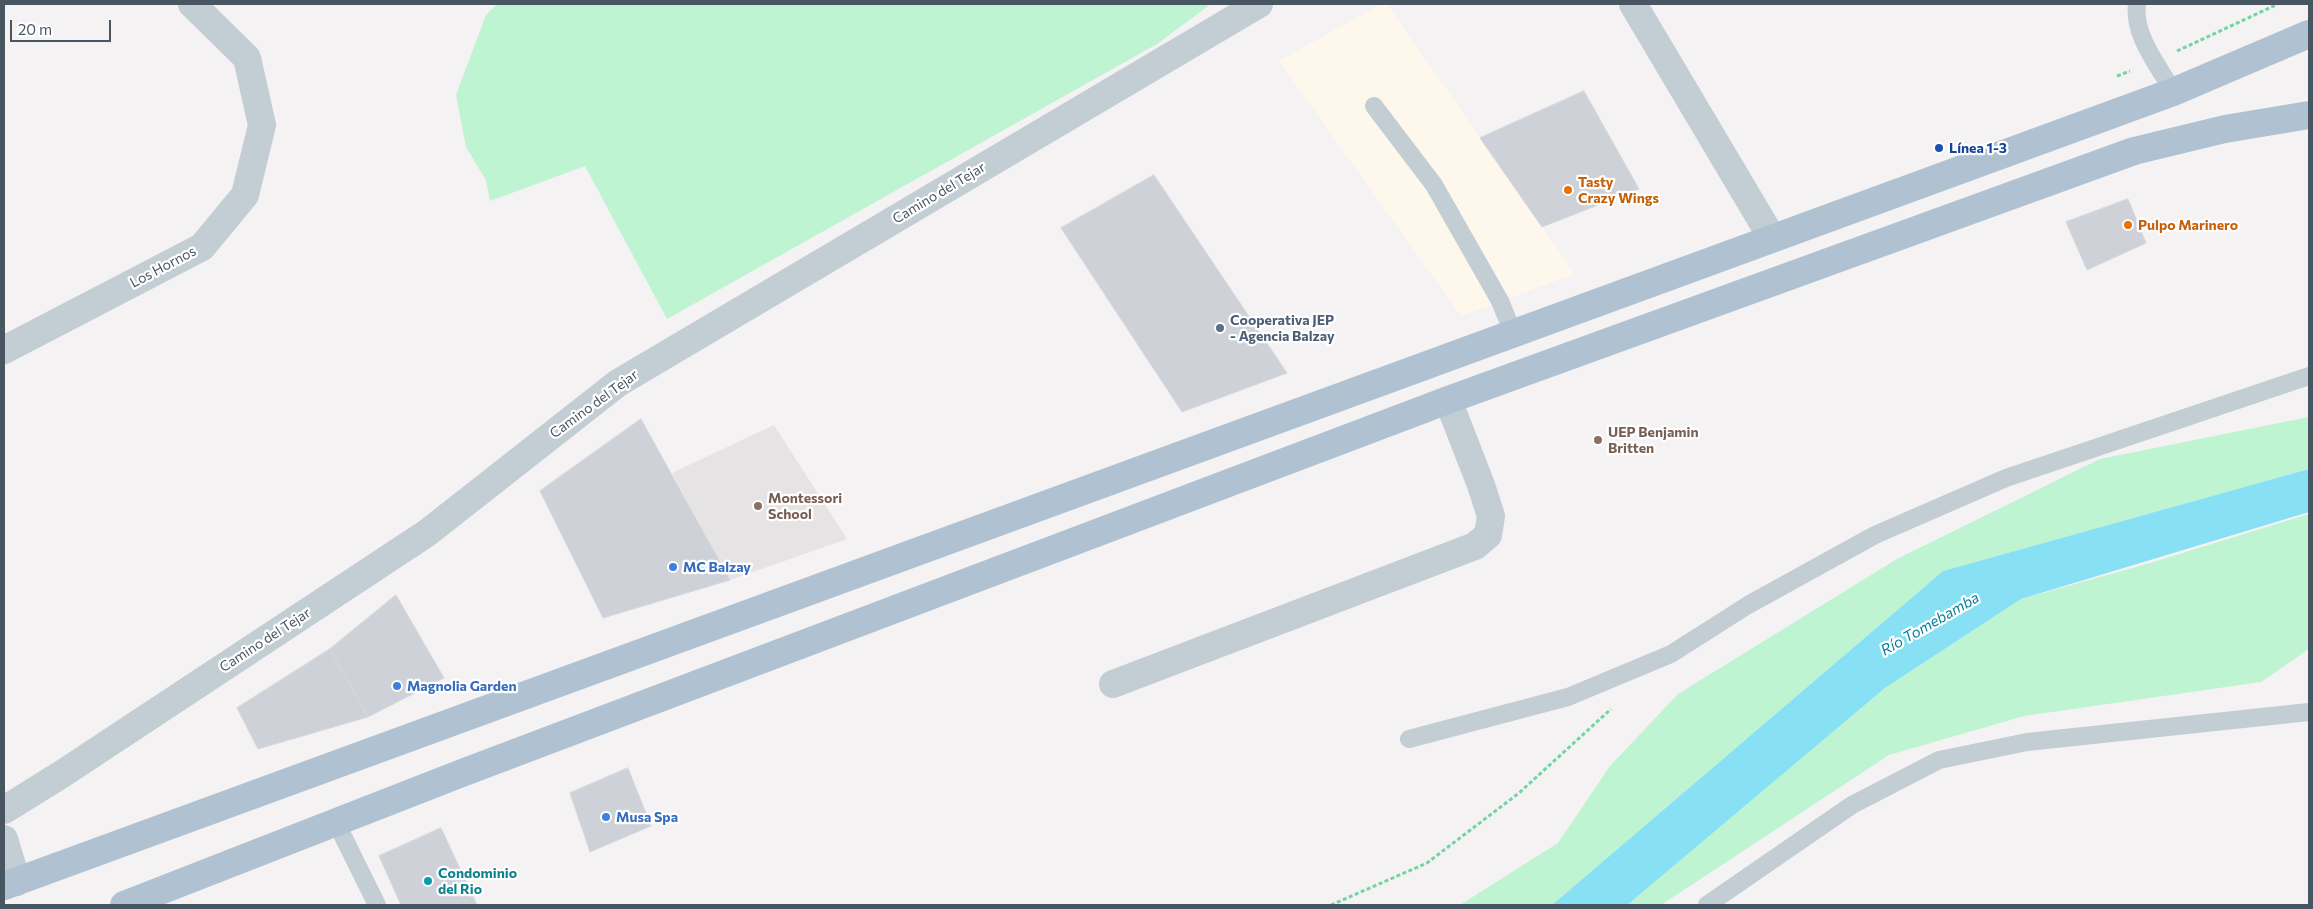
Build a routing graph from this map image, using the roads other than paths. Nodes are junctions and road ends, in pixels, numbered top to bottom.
1 (192, 4) edge
2 (1259, 4) edge
3 (1633, 4) edge
4 (2137, 4) edge
5 (2309, 34) edge
6 (2172, 92) junction
7 (1374, 106) dead end
8 (2309, 115) edge
9 (1772, 238) junction
10 (1513, 333) junction
11 (4, 350) edge
12 (2309, 376) edge
13 (1448, 400) junction
14 (1113, 684) dead end
15 (2309, 712) edge
16 (1409, 739) dead end
17 (4, 810) edge
18 (336, 822) junction
19 (4, 839) edge
20 (11, 884) edge
21 (124, 905) edge
22 (377, 905) edge
23 (1707, 905) edge

1 - 11 street, Los Hornos
2 - 17 street, Camino del Tejar
3 - 9 street
4 - 6 lane
5 - 6 main road
6 - 9 main road
7 - 10 lane
8 - 13 main road
9 - 10 main road
10 - 20 main road
12 - 16 lane
13 - 14 street
13 - 18 main road
15 - 23 lane
18 - 21 main road
18 - 22 lane
19 - 20 street

